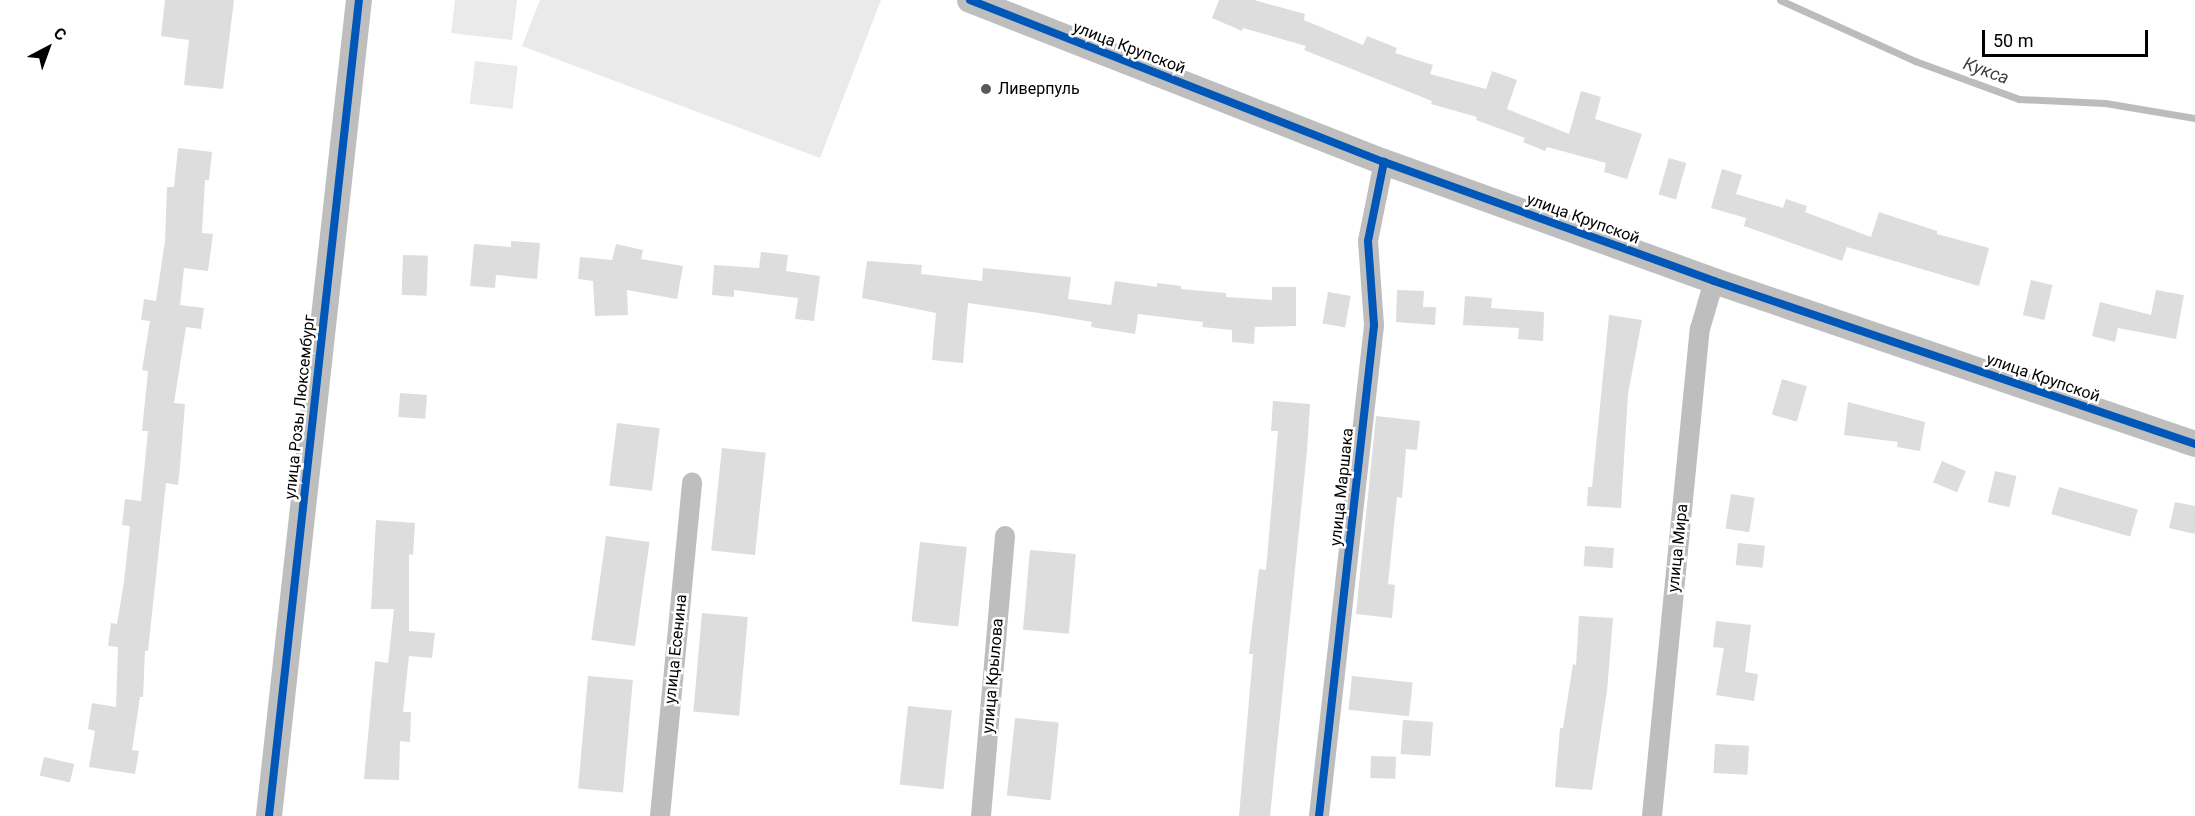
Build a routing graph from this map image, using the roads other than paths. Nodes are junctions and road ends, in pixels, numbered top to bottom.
1 (359, 0) edge
2 (970, 0) edge
3 (1384, 162) junction
4 (1714, 281) junction
5 (2195, 444) edge
6 (692, 483) dead end
7 (1005, 536) dead end
8 (269, 816) edge
9 (660, 816) edge
10 (981, 816) edge
11 (1319, 816) edge
12 (1652, 816) edge

1 - 8 street, улица Розы Люксембург
2 - 3 street, улица Крупской
3 - 4 street, улица Крупской
3 - 11 street, улица Маршака
4 - 5 street, улица Крупской
4 - 12 street, улица Мира
6 - 9 street, улица Есенина
7 - 10 street, улица Крылова

